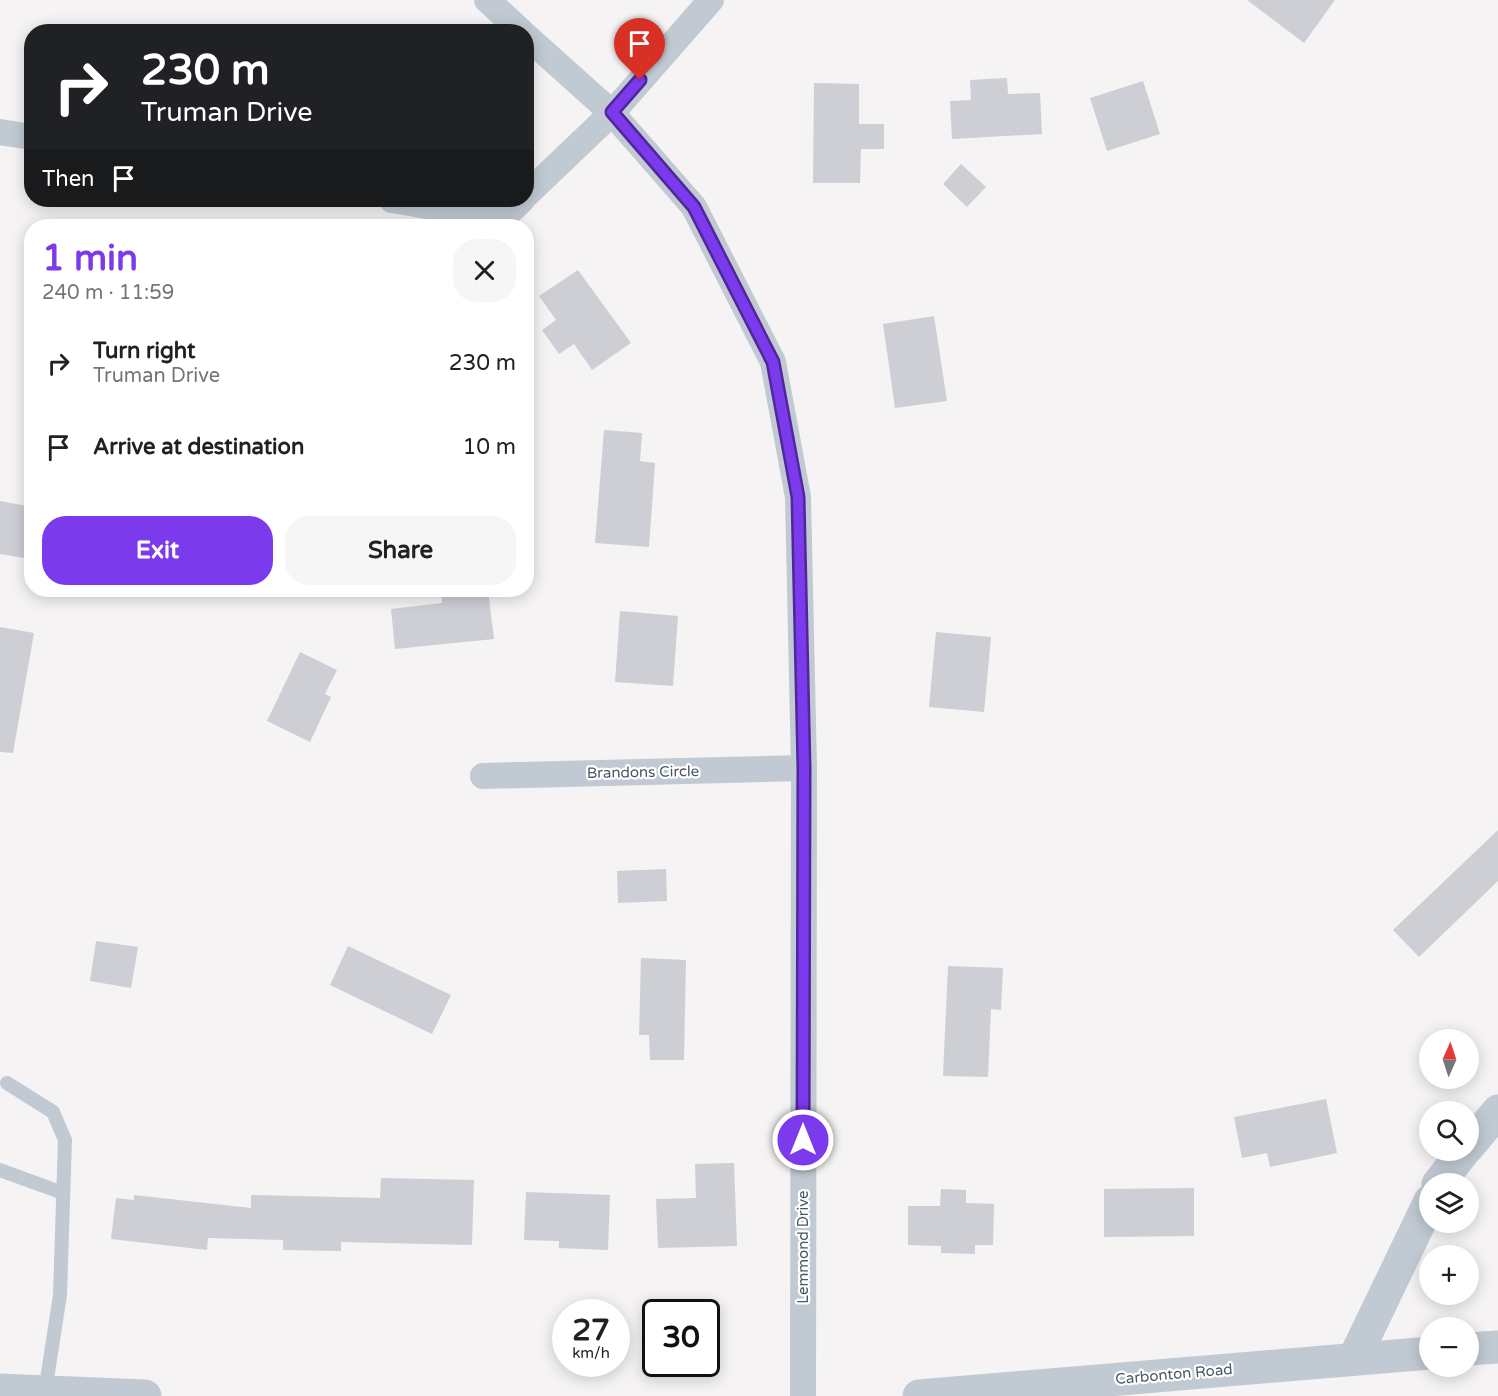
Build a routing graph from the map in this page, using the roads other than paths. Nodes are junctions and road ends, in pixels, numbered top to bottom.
1 (487, 0) edge
2 (711, 0) edge
3 (513, 24) edge
4 (534, 43) edge
5 (612, 112) junction
6 (0, 132) edge
7 (24, 136) edge
8 (534, 187) edge
9 (433, 207) edge
10 (515, 207) edge
11 (502, 219) edge
12 (502, 219) edge
13 (804, 768) junction
14 (483, 776) dead end
15 (7, 1083) dead end
16 (1498, 1111) edge
17 (1479, 1134) edge
18 (1456, 1161) edge
19 (0, 1170) edge
20 (1447, 1173) edge
21 (63, 1193) junction
22 (1419, 1224) edge
23 (1498, 1347) edge
24 (1479, 1348) edge
25 (1419, 1354) edge
26 (1354, 1359) junction
27 (0, 1390) edge
28 (45, 1392) junction
29 (145, 1396) edge
30 (803, 1396) edge
31 (920, 1396) edge

1 - 3 street
2 - 5 street
4 - 5 street, Lemmond Drive
5 - 8 street
5 - 13 street, Lemmond Drive
6 - 7 street
9 - 11 street
10 - 12 street
13 - 14 street, Brandons Circle
13 - 30 street, Lemmond Drive
15 - 21 lane
16 - 17 street
18 - 20 street
19 - 21 lane
21 - 28 lane
22 - 26 street
23 - 24 street
25 - 26 street, Carbonton Road
26 - 31 street, Carbonton Road
27 - 28 street
28 - 29 street

